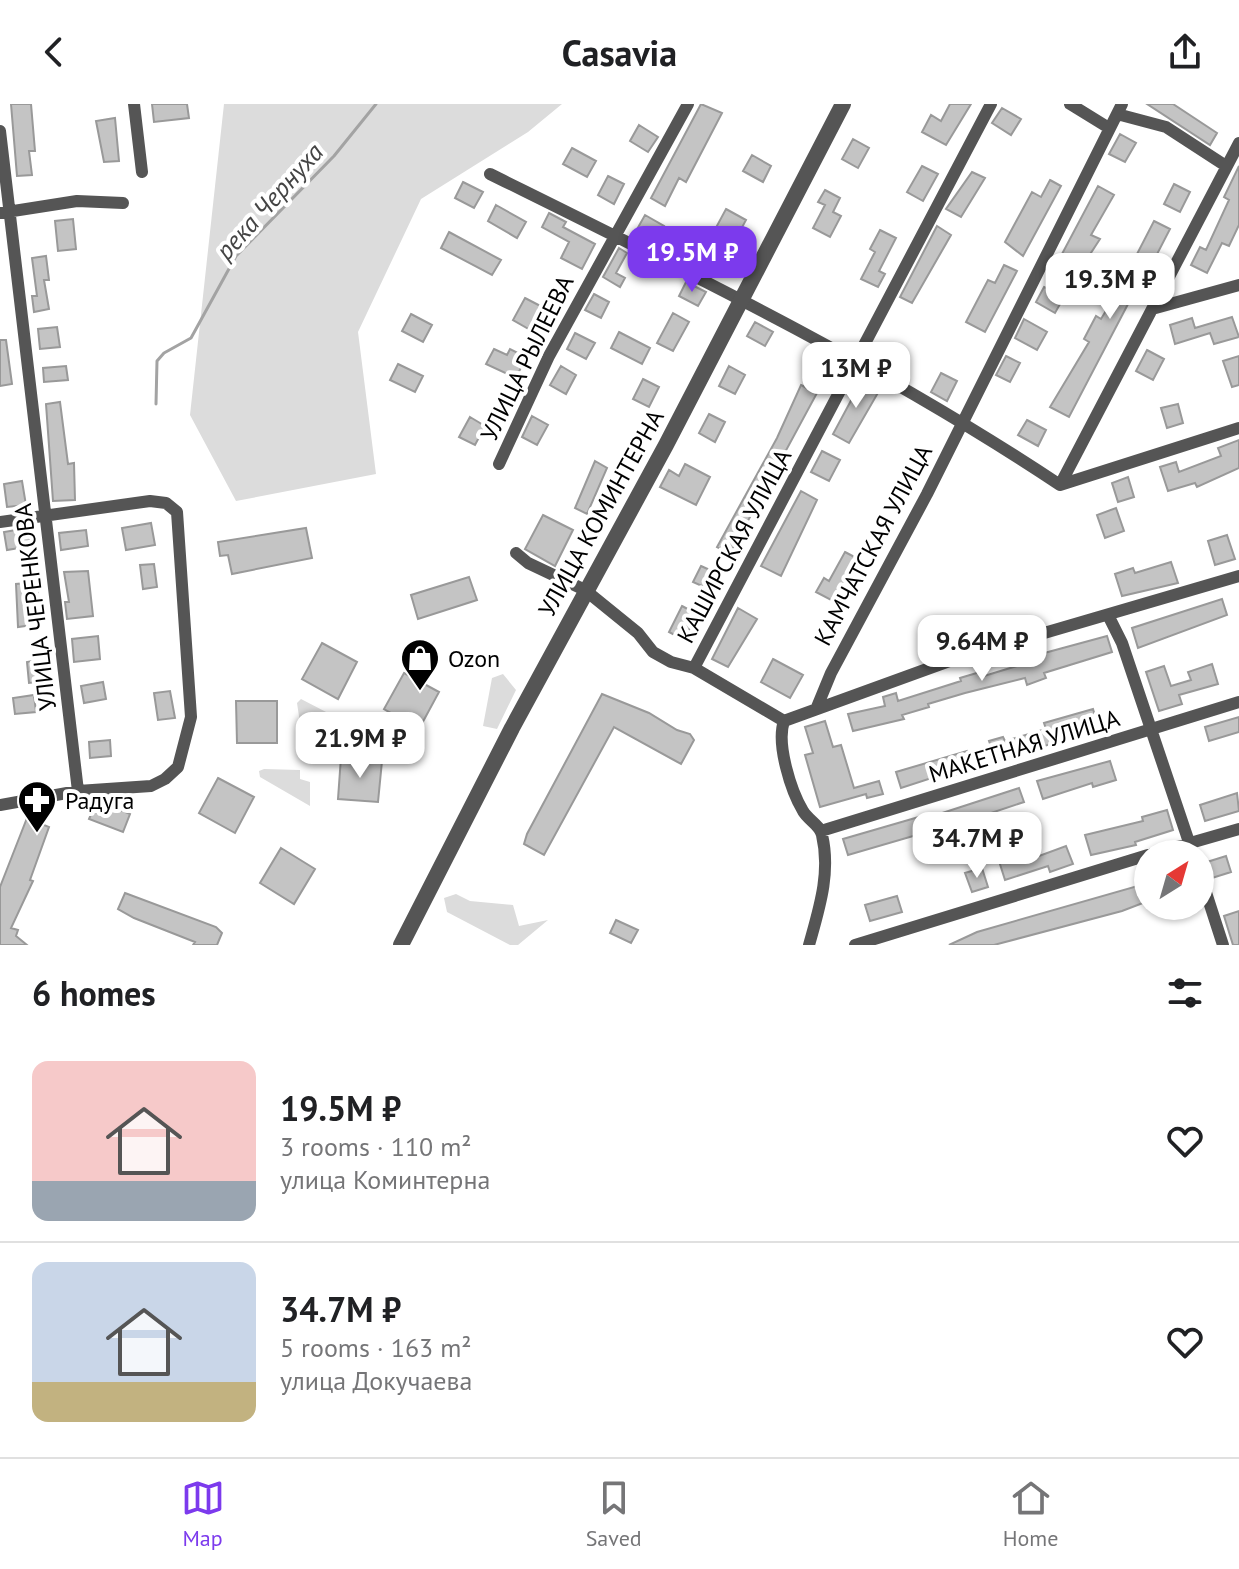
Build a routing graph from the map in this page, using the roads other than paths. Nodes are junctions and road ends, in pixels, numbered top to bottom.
1 (134, 104) edge
2 (688, 104) edge
3 (843, 104) edge
4 (991, 104) edge
5 (1070, 104) edge
6 (1120, 109) edge
7 (1109, 128) junction
8 (0, 131) edge
9 (1239, 143) edge
10 (1226, 166) junction
11 (142, 172) dead end
12 (490, 174) dead end
13 (123, 203) dead end
14 (5, 212) edge
15 (613, 235) junction
16 (1239, 285) edge
17 (741, 300) junction
18 (1152, 309) junction
19 (854, 362) junction
20 (962, 420) junction
21 (1239, 428) edge
22 (499, 464) dead end
23 (1060, 485) junction
24 (46, 515) junction
25 (0, 522) edge
26 (516, 553) dead end
27 (1239, 576) edge
28 (585, 590) junction
29 (1109, 617) junction
30 (694, 668) junction
31 (1239, 702) edge
32 (817, 707) junction
33 (784, 721) junction
34 (1151, 731) junction
35 (78, 791) junction
36 (0, 805) edge
37 (1239, 829) edge
38 (821, 831) junction
39 (1189, 840) edge
40 (1212, 840) edge
41 (1134, 860) edge
42 (1214, 917) edge
43 (401, 945) edge
44 (809, 945) edge
45 (855, 945) edge
46 (1223, 945) edge

1 - 11 street
2 - 15 street, УЛИЦА РЫЛЕЕВА
3 - 17 street, УЛИЦА КОМИНТЕРНА
4 - 19 street, КАШИРСКАЯ УЛИЦА
5 - 7 street
6 - 7 street, КАМЧАТСКАЯ УЛИЦА
6 - 10 street
7 - 20 street, КАМЧАТСКАЯ УЛИЦА
8 - 14 street, УЛИЦА ЧЕРЕНКОВА
9 - 10 street
10 - 18 street
12 - 15 street
13 - 14 street
14 - 24 street, УЛИЦА ЧЕРЕНКОВА
15 - 17 street
15 - 22 street, УЛИЦА РЫЛЕЕВА
16 - 18 street
17 - 19 street
17 - 28 street, УЛИЦА КОМИНТЕРНА
18 - 23 street
19 - 20 street
19 - 30 street, КАШИРСКАЯ УЛИЦА
20 - 23 street
20 - 32 street, КАМЧАТСКАЯ УЛИЦА
21 - 23 street
24 - 25 street
24 - 35 street, УЛИЦА ЧЕРЕНКОВА
24 - 35 street
26 - 28 street
27 - 29 street
28 - 30 street
28 - 43 street, УЛИЦА КОМИНТЕРНА
29 - 32 street
29 - 34 street
30 - 33 street
31 - 34 street, МАКЕТНАЯ УЛИЦА
32 - 33 street
33 - 38 street
34 - 38 street, МАКЕТНАЯ УЛИЦА
34 - 39 street
35 - 36 street
37 - 40 street
38 - 44 street
41 - 45 street
42 - 46 street

